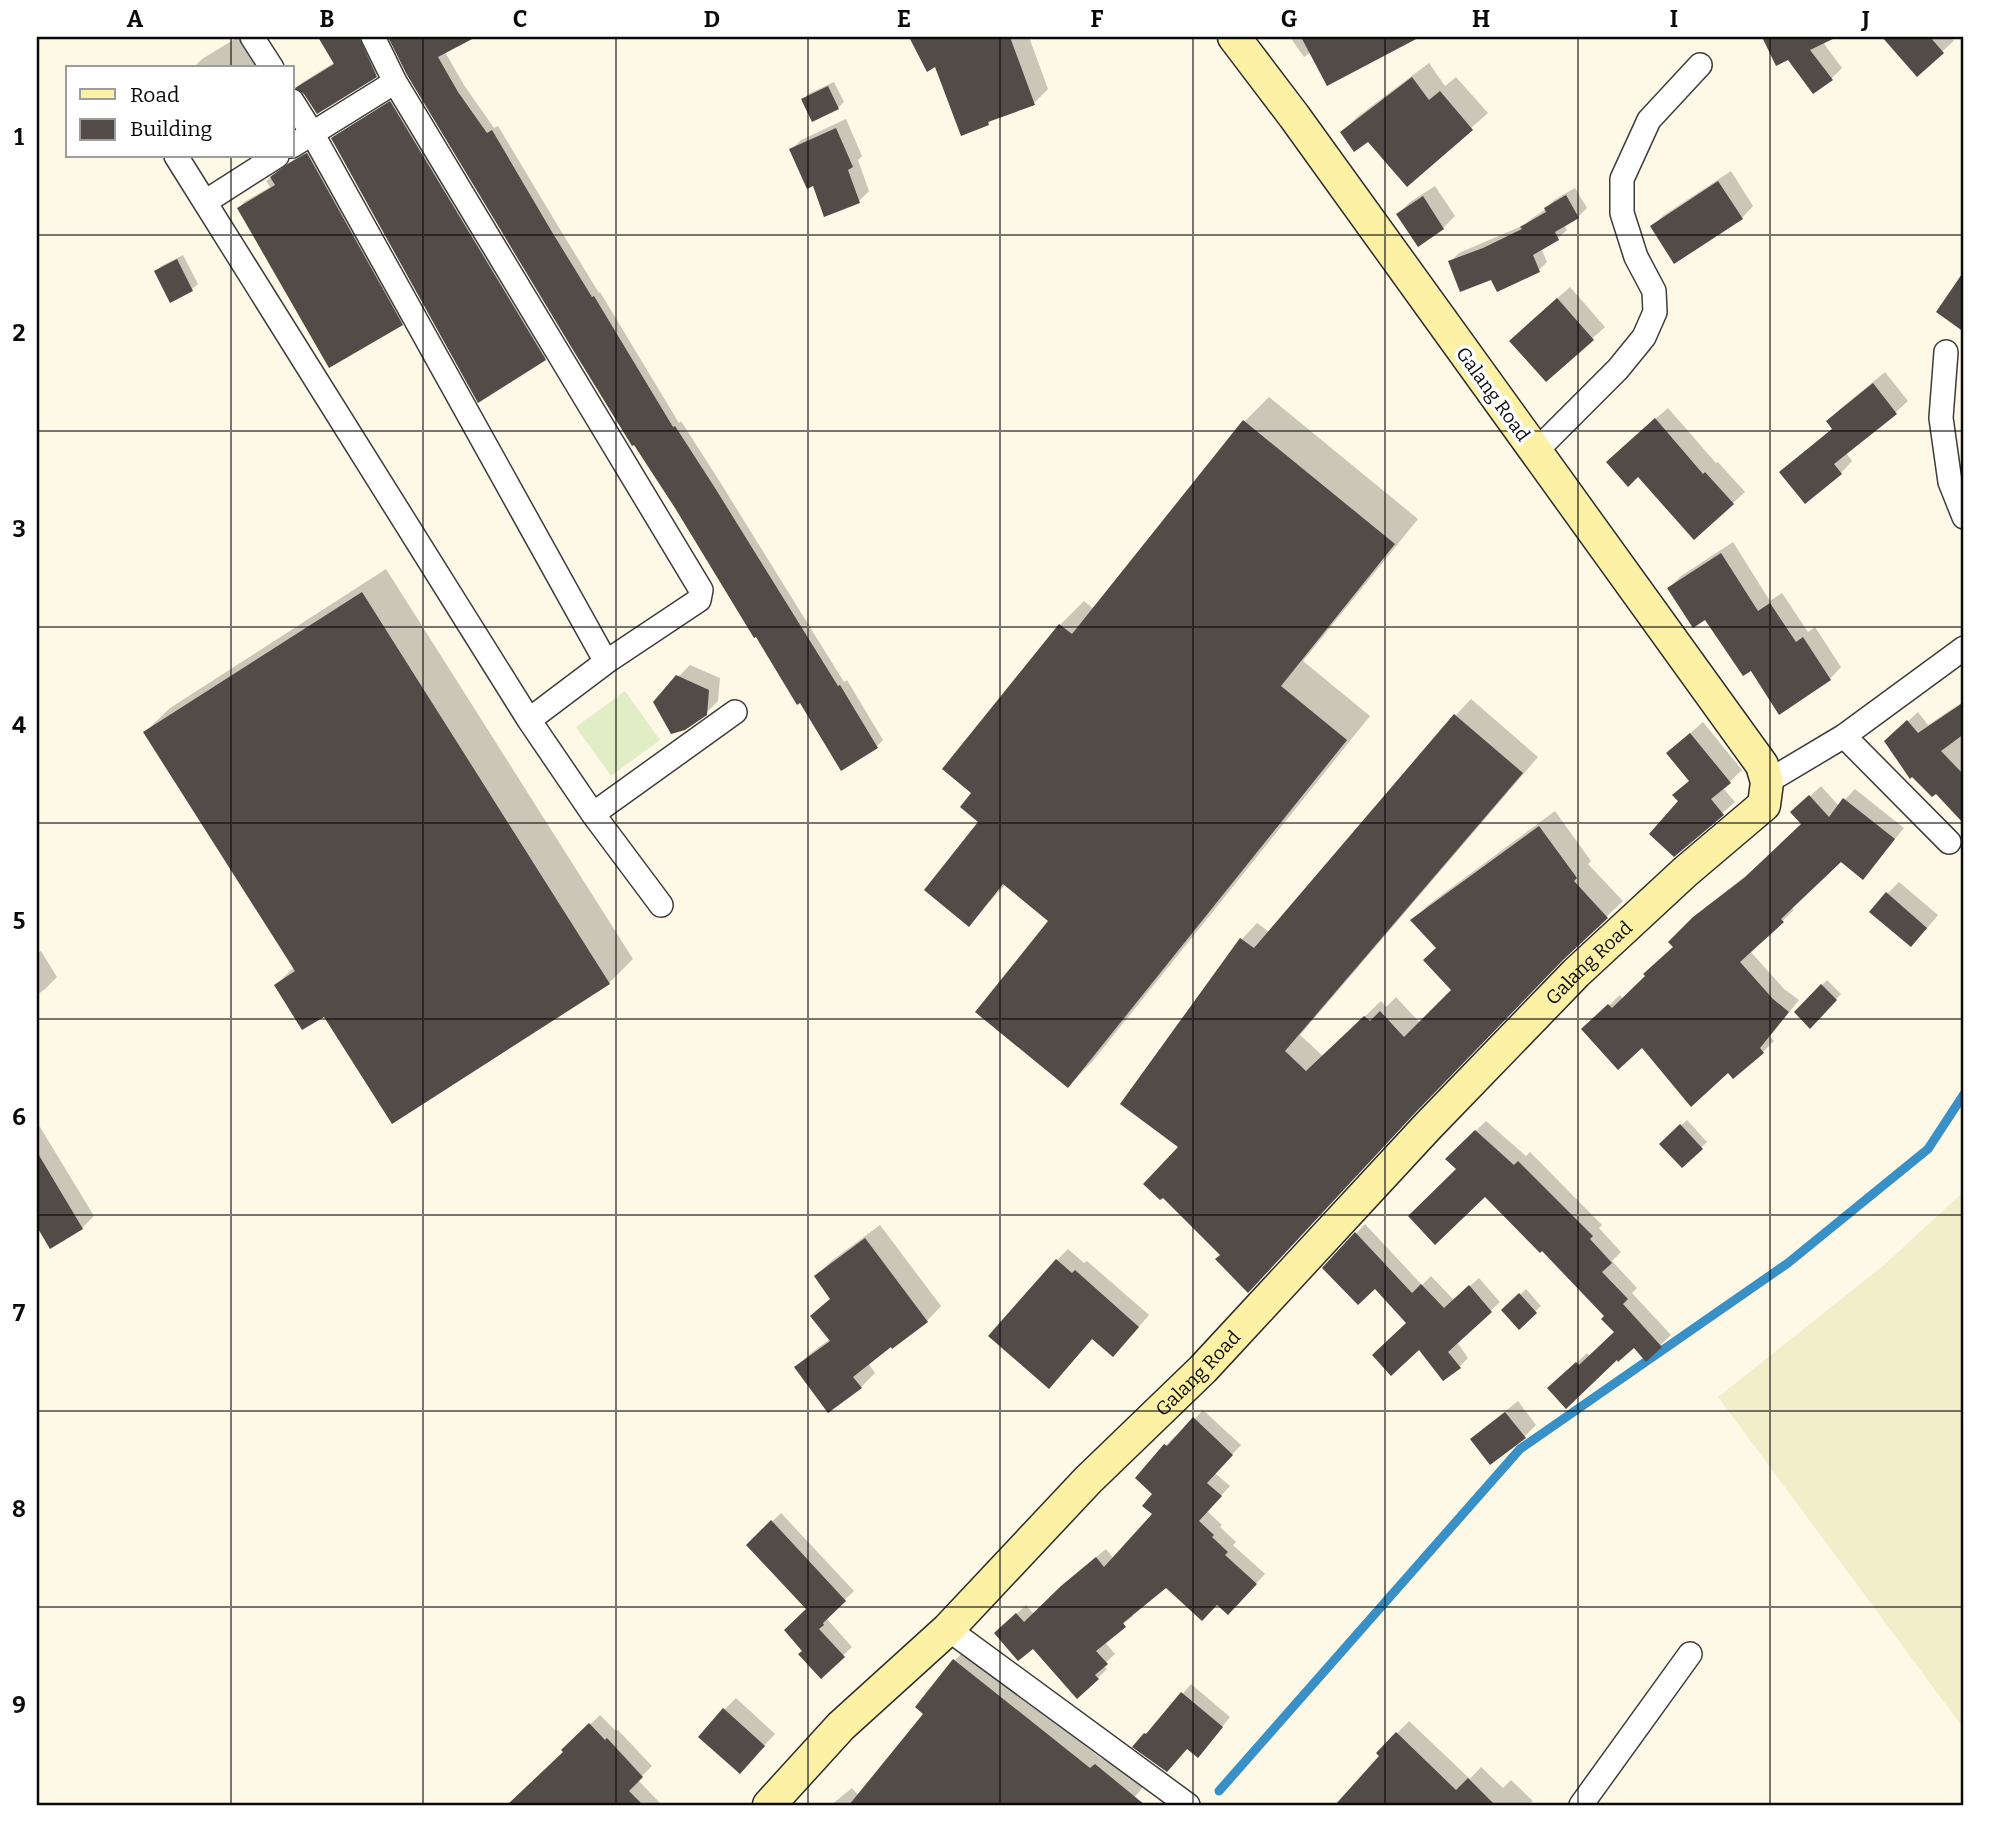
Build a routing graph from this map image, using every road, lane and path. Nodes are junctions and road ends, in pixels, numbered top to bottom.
1 (252, 37) edge
2 (373, 37) edge
3 (1234, 37) edge
4 (1700, 65) dead end
5 (271, 66) edge
6 (395, 82) junction
7 (294, 104) edge
8 (312, 133) junction
9 (294, 145) edge
10 (177, 158) edge
11 (274, 158) edge
12 (205, 202) junction
13 (1946, 352) dead end
14 (1535, 452) junction
15 (1964, 517) edge
16 (1964, 648) edge
17 (606, 663) junction
18 (735, 712) dead end
19 (529, 720) junction
20 (1844, 736) junction
21 (1767, 782) junction
22 (593, 814) junction
23 (1949, 842) dead end
24 (661, 905) dead end
25 (948, 1629) junction
26 (1690, 1654) dead end
27 (769, 1805) edge
28 (1188, 1805) edge
29 (1581, 1805) edge

1 - 5 street
2 - 6 street
3 - 14 street, Galang Road
4 - 14 street
6 - 8 street
6 - 17 street
7 - 8 street
8 - 9 street
8 - 17 street
10 - 12 street
11 - 12 street
12 - 19 street
13 - 15 street
14 - 21 street, Galang Road
16 - 20 street
17 - 19 street
18 - 22 street
19 - 22 street
20 - 21 street
20 - 23 street
21 - 25 street, Galang Road
22 - 24 street
25 - 27 street, Galang Road
25 - 28 street
26 - 29 street

